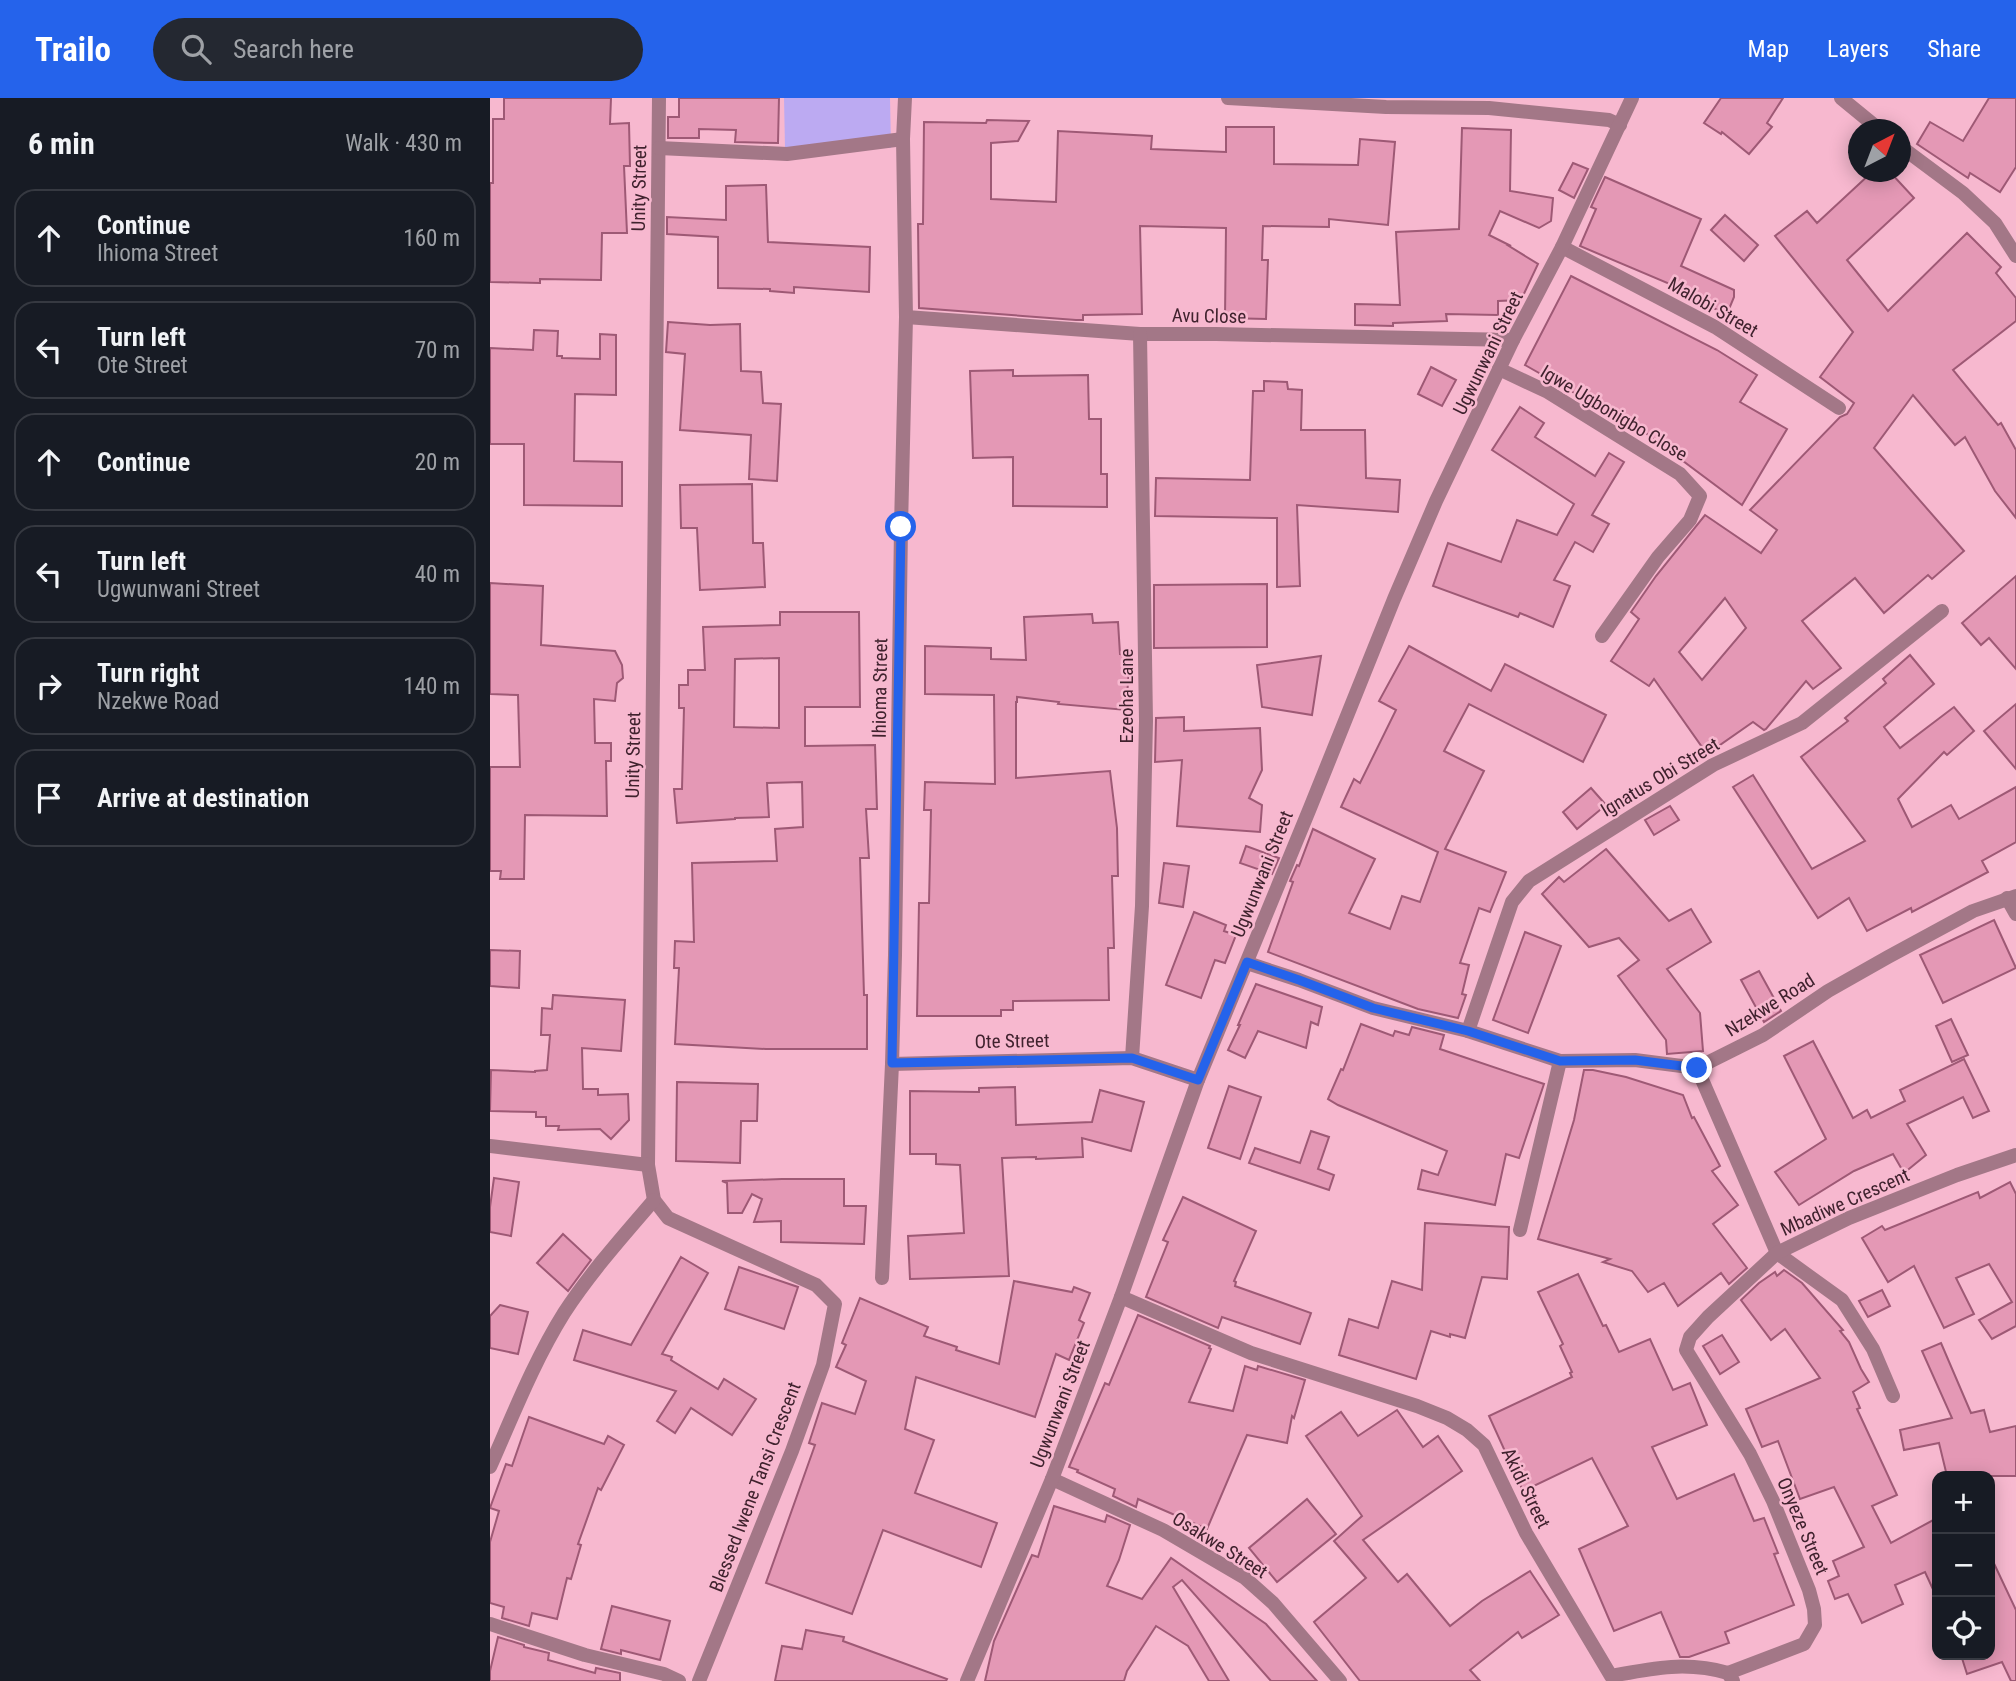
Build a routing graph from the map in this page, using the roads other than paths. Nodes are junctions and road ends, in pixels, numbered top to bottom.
1 (659, 98) edge
2 (905, 98) edge
3 (1227, 98) edge
4 (1632, 98) edge
5 (1841, 98) edge
6 (1385, 102) edge
7 (1867, 119) edge
8 (1620, 125) junction
9 (902, 139) junction
10 (659, 148) junction
11 (1911, 154) edge
12 (1562, 247) junction
13 (2016, 255) edge
14 (906, 317) junction
15 (1140, 334) junction
16 (1513, 341) junction
17 (1499, 369) junction
18 (1839, 408) dead end
19 (1942, 611) dead end
20 (1602, 636) dead end
21 (2012, 897) edge
22 (2016, 914) edge
23 (1247, 962) junction
24 (1468, 1031) junction
25 (1132, 1058) junction
26 (1560, 1061) junction
27 (892, 1063) junction
28 (1697, 1068) junction
29 (1198, 1080) junction
30 (490, 1146) edge
31 (2016, 1155) edge
32 (648, 1165) junction
33 (654, 1200) junction
34 (1520, 1230) dead end
35 (1777, 1253) junction
36 (882, 1278) dead end
37 (1121, 1297) junction
38 (1686, 1350) joint
39 (1893, 1396) dead end
40 (490, 1467) edge
41 (1052, 1479) junction
42 (490, 1623) edge
43 (1731, 1677) edge
44 (1610, 1678) edge
45 (679, 1681) edge
46 (699, 1681) edge
47 (967, 1681) edge
48 (1340, 1681) edge

1 - 10 street, Unity Street
2 - 9 street, Ihioma Street
3 - 6 street
4 - 8 street, Ugwunwani Street
5 - 7 street
6 - 8 street
8 - 12 street, Ugwunwani Street
9 - 10 street
9 - 14 street, Ihioma Street
10 - 32 street, Unity Street
11 - 13 street
12 - 16 street, Ugwunwani Street
12 - 18 street, Malobi Street
14 - 15 street, Avu Close
14 - 27 street, Ihioma Street
15 - 16 street, Avu Close
15 - 25 street, Ezeoha Lane
16 - 17 street, Ugwunwani Street
17 - 20 street, Igwe Ugbonigbo Close
17 - 23 street, Ugwunwani Street
19 - 24 street, Ignatus Obi Street
21 - 22 street
21 - 28 street, Nzekwe Road
23 - 24 street
23 - 29 street, Ugwunwani Street
24 - 26 street
25 - 27 street, Ote Street
25 - 29 street, Ote Street
26 - 28 street
26 - 34 street
27 - 36 street, Ihioma Street
28 - 35 street
29 - 37 street, Ugwunwani Street
30 - 32 street
31 - 35 street, Mbadiwe Crescent
32 - 33 street, Unity Street
33 - 40 street
33 - 46 street, Blessed Iwene Tansi Crescent
35 - 38 street, Mbadiwe Crescent
35 - 39 street
37 - 41 street, Ugwunwani Street
37 - 44 street, Akidi Street
38 - 43 street, Onyeze Street
41 - 47 street, Ugwunwani Street
41 - 48 street, Osakwe Street
42 - 45 street
43 - 44 street, Akidi Street

